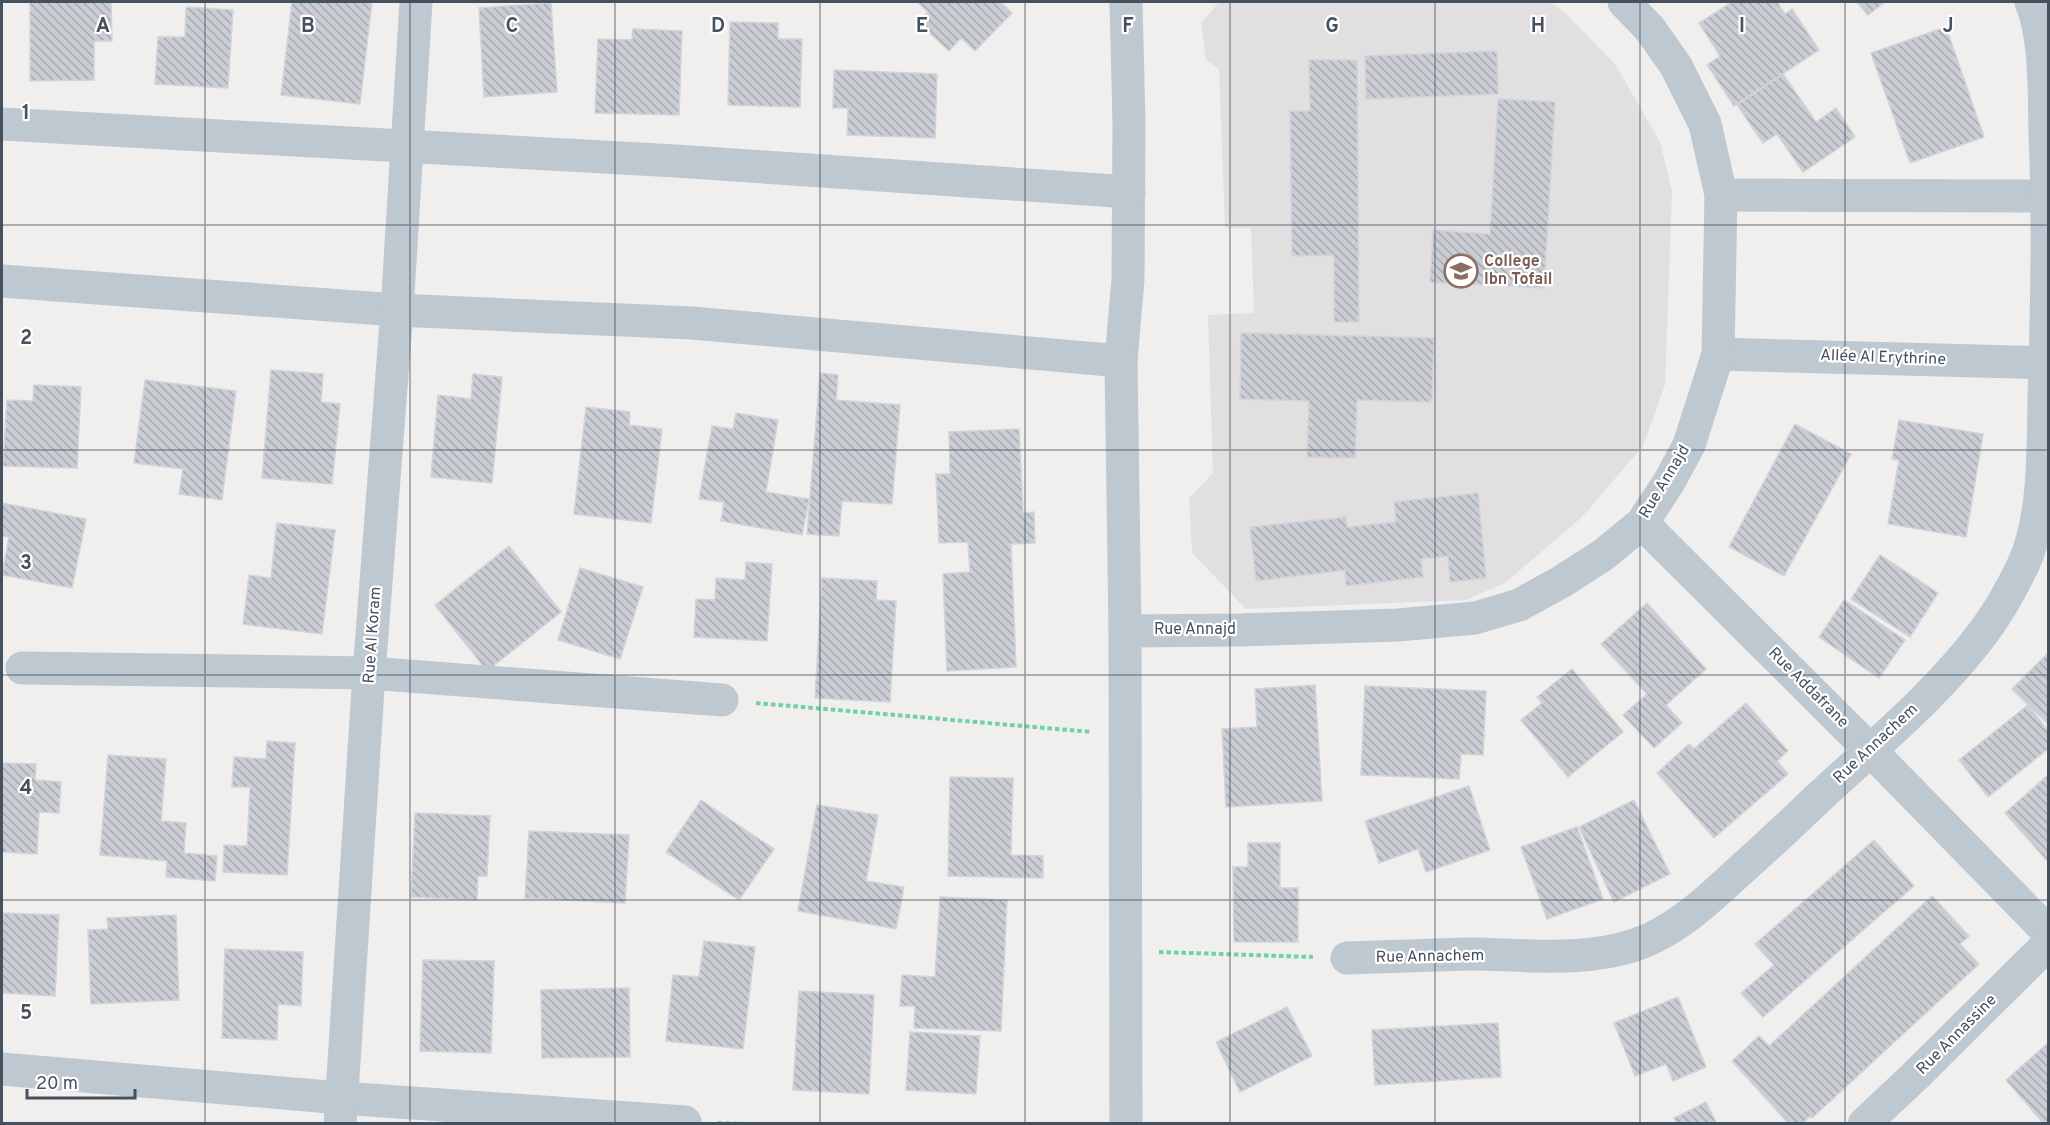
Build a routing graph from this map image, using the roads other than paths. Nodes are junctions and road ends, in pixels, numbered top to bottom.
1 (416, 2) edge
2 (1126, 2) edge
3 (1625, 2) edge
4 (2031, 2) edge
5 (2, 124) edge
6 (408, 146) junction
7 (1128, 192) junction
8 (1721, 195) junction
9 (2048, 196) edge
10 (2, 281) edge
11 (397, 310) junction
12 (1718, 354) junction
13 (1121, 361) junction
14 (2047, 363) edge
15 (1642, 523) junction
16 (1125, 631) junction
17 (22, 668) dead end
18 (369, 673) junction
19 (722, 700) road end
20 (1870, 750) junction
21 (2049, 932) edge
22 (2049, 944) edge
23 (1347, 958) road end
24 (2, 1069) edge
25 (341, 1111) edge
26 (685, 1122) dead end
27 (1126, 1124) edge
28 (1864, 1124) edge

1 - 6 street, Rue Al Koram
2 - 7 street
3 - 8 street, Rue Annajd
4 - 9 street, Rue Annachem
5 - 6 street
6 - 7 street
6 - 11 street, Rue Al Koram
7 - 13 street
8 - 9 street
8 - 12 street, Rue Annajd
9 - 14 street, Rue Annachem
10 - 11 street
11 - 13 street
11 - 18 street, Rue Al Koram
12 - 14 street, Allée Al Erythrine
12 - 15 street, Rue Annajd
13 - 16 street
14 - 20 street, Rue Annachem
15 - 16 street, Rue Annajd
15 - 20 street, Rue Addafrane
16 - 27 street
17 - 18 street
18 - 19 street
18 - 25 street, Rue Al Koram
20 - 21 street, Rue Addafrane
20 - 23 street, Rue Annachem
22 - 28 street, Rue Annassine
24 - 25 street
25 - 26 street

